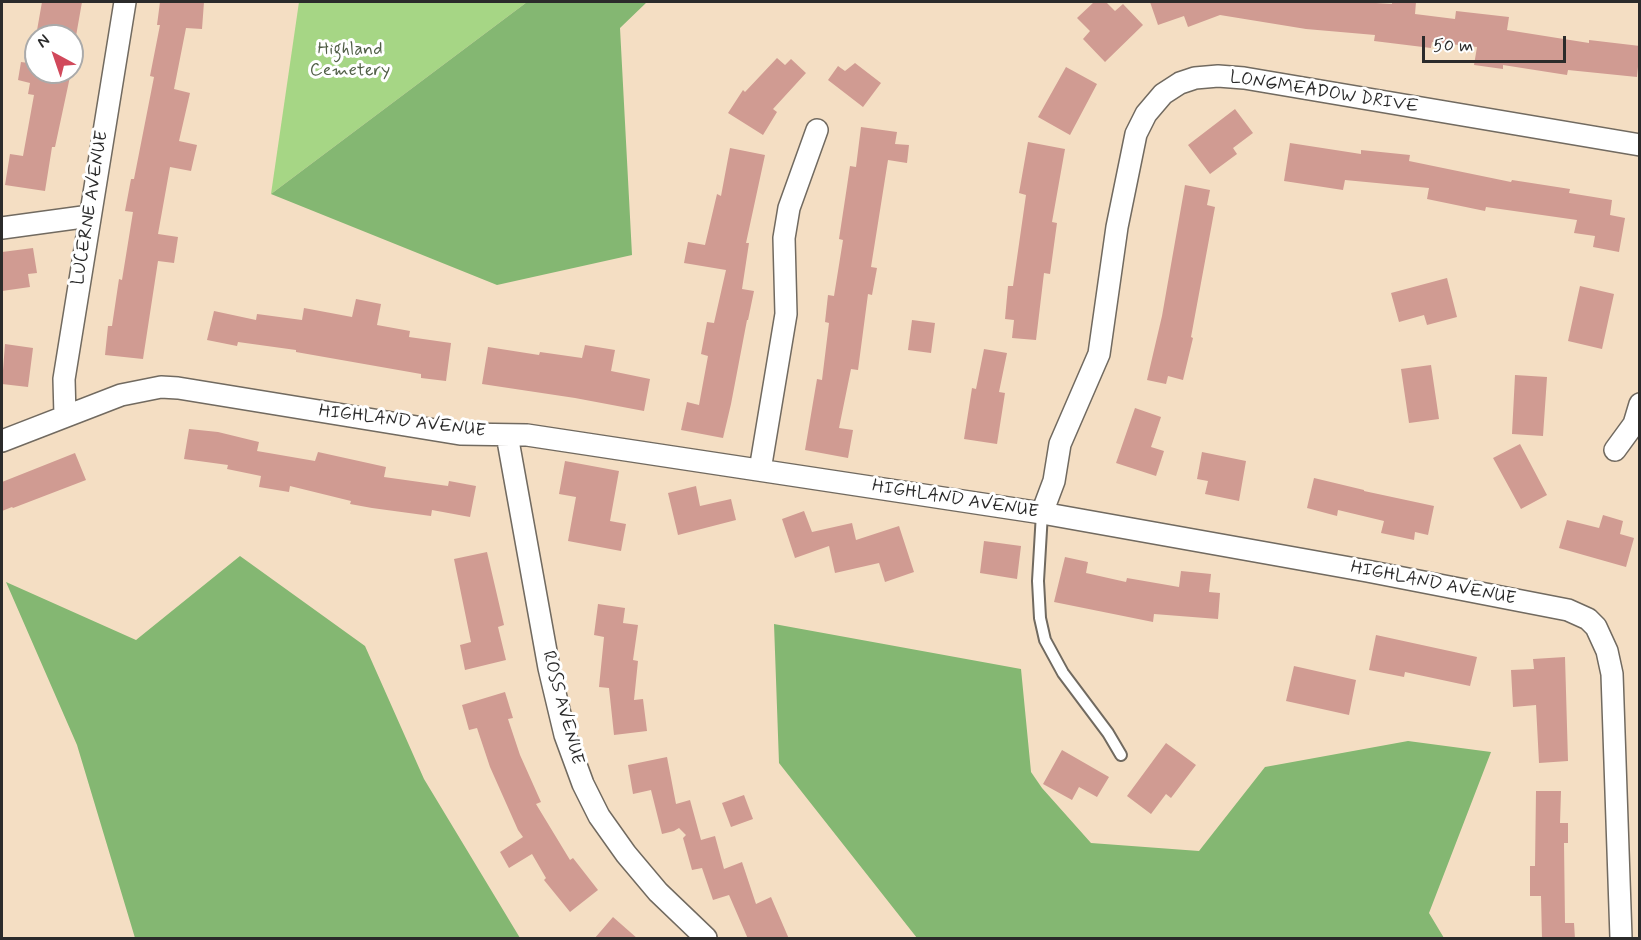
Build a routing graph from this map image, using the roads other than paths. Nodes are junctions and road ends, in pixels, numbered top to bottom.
1 (125, 2) edge
2 (817, 130) dead end
3 (1640, 145) edge
4 (90, 216) junction
5 (2, 228) edge
6 (1640, 404) edge
7 (65, 416) junction
8 (507, 435) junction
9 (2, 441) edge
10 (1615, 450) dead end
11 (760, 470) junction
12 (1042, 513) junction
13 (1121, 755) dead end
14 (706, 939) edge
15 (1621, 939) edge

1 - 4 street, LUCERNE AVENUE
2 - 11 street
3 - 12 street, LONGMEADOW DRIVE
4 - 5 street
4 - 7 street, LUCERNE AVENUE
6 - 10 street
7 - 8 street, HIGHLAND AVENUE
7 - 9 street, HIGHLAND AVENUE
8 - 11 street, HIGHLAND AVENUE
8 - 14 street, ROSS AVENUE
11 - 12 street, HIGHLAND AVENUE
12 - 13 lane
12 - 15 street, HIGHLAND AVENUE

